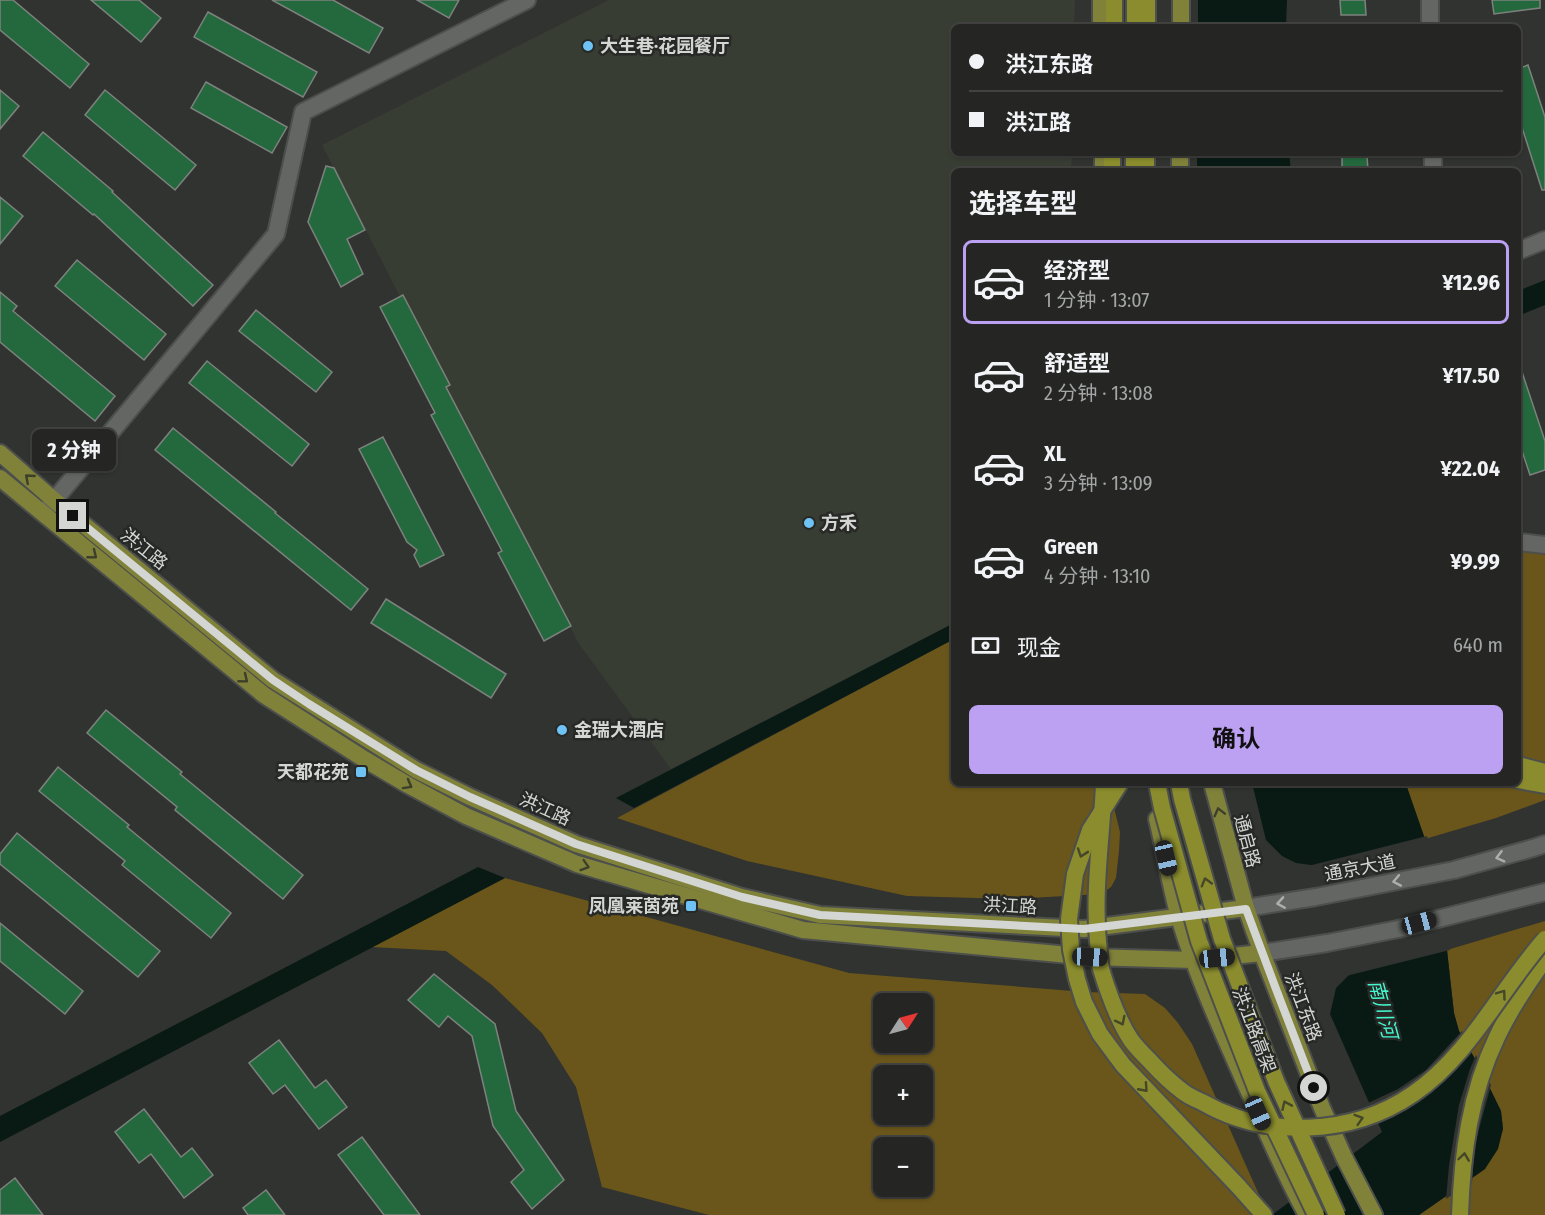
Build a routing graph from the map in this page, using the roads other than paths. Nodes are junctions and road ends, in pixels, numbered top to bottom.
1 (526, 0) edge
2 (1101, 0) edge
3 (1114, 0) edge
4 (1135, 0) edge
5 (1141, 0) edge
6 (1147, 0) edge
7 (1181, 0) edge
8 (1430, 0) edge
9 (1101, 24) edge
10 (1114, 24) edge
11 (1135, 24) edge
12 (1141, 24) edge
13 (1147, 24) edge
14 (1180, 24) edge
15 (1430, 24) edge
16 (1545, 240) edge
17 (1521, 250) edge
18 (0, 453) edge
19 (0, 478) edge
20 (55, 501) junction
21 (43, 514) junction
22 (1521, 542) edge
23 (1545, 545) edge
24 (1521, 766) edge
25 (1545, 772) edge
26 (1521, 781) edge
27 (1545, 785) edge
28 (1104, 786) edge
29 (1118, 786) edge
30 (1150, 786) edge
31 (1158, 786) edge
32 (1180, 786) edge
33 (1213, 786) edge
34 (1545, 844) edge
35 (1545, 892) edge
36 (1246, 909) junction
37 (1179, 916) junction
38 (1545, 939) edge
39 (1262, 953) junction
40 (1545, 959) edge
41 (1194, 960) junction
42 (1264, 1215) edge
43 (1307, 1215) edge
44 (1316, 1215) edge
45 (1337, 1215) edge
46 (1374, 1215) edge
47 (1460, 1215) edge

1 - 20 street
2 - 9 main road
3 - 10 highway
4 - 11 highway
5 - 12 main road
6 - 13 highway
7 - 14 main road
8 - 15 street
16 - 17 street
20 -> 18 main road, 洪江路
19 - 21 main road, 洪江路
20 - 21 street
20 - 37 main road, 洪江路
21 -> 41 main road, 洪江路
22 - 23 street
24 - 25 highway
26 - 27 highway
28 -> 38 highway, bridge
29 -> 42 highway, bridge
30 - 37 main road
31 - 44 highway, 洪江路高架, bridge
45 -> 32 highway, 洪江路高架, bridge
36 -> 33 main road, 通启路
34 -> 36 street, 通京大道
35 - 39 street
36 - 37 main road, 通京大道
36 - 39 main road, 洪江东路
37 - 41 main road
39 - 41 main road
39 - 46 main road, 洪江东路
47 -> 40 highway
41 - 43 main road

